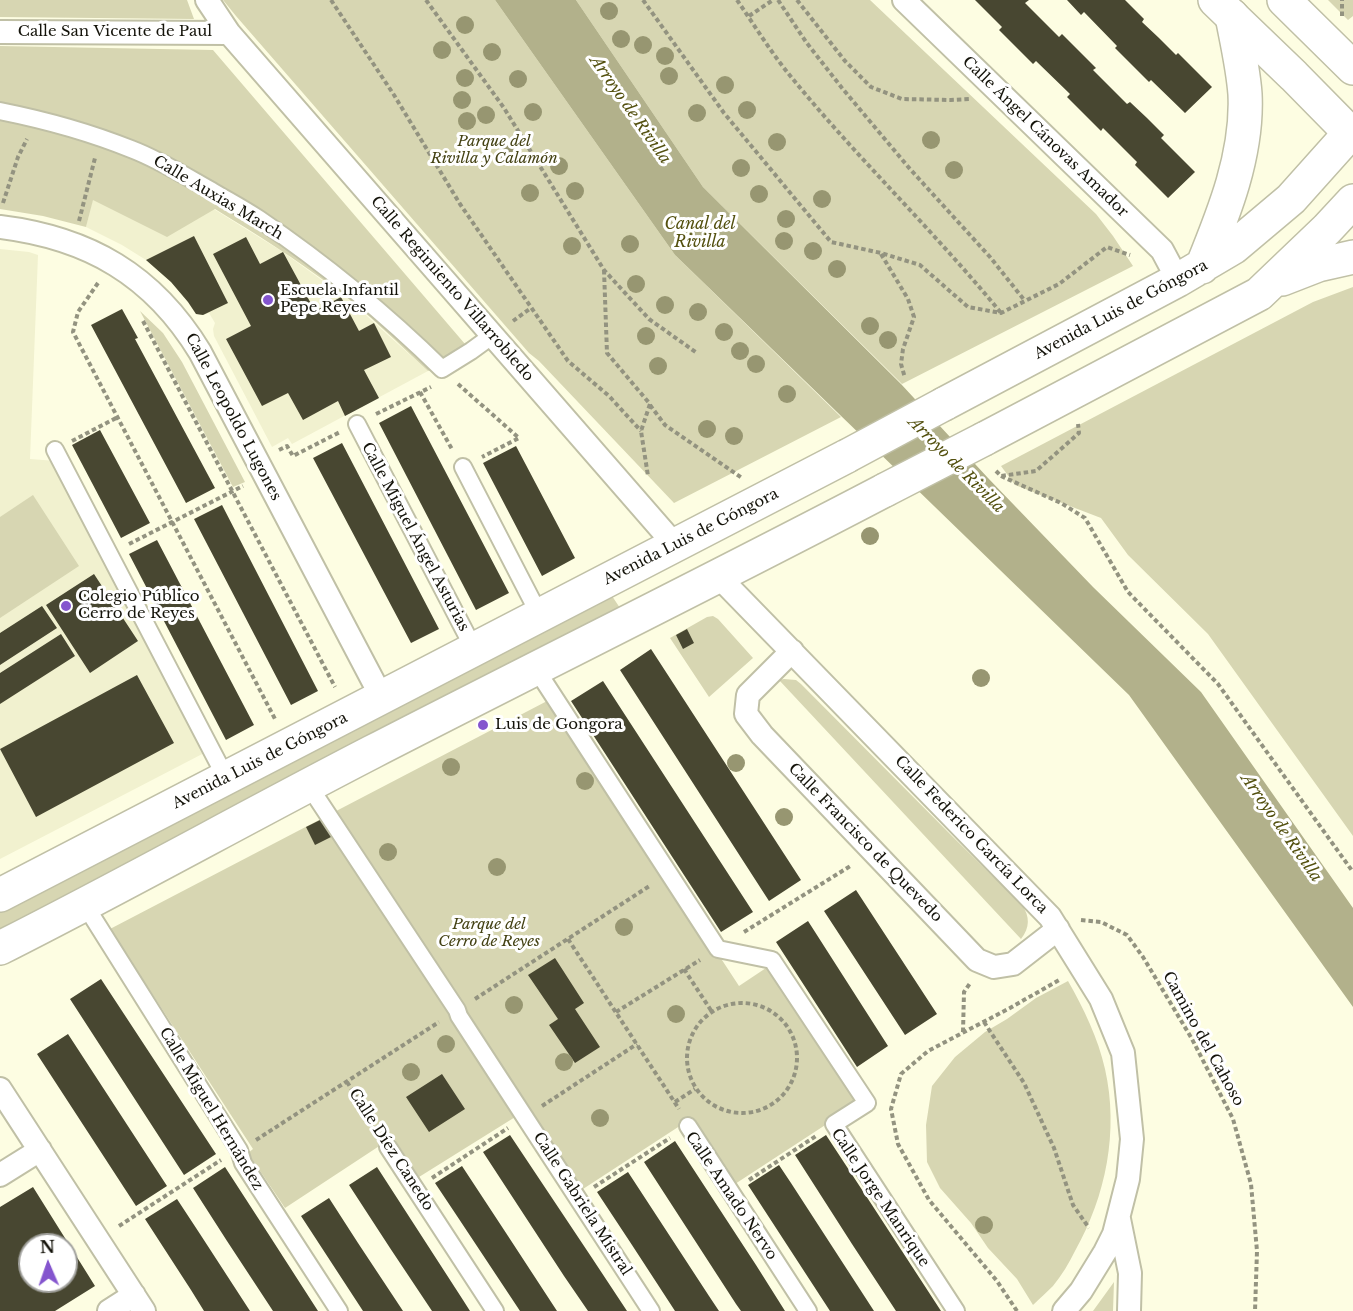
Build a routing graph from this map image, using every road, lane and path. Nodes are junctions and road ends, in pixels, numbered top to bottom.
1 (207, 0) edge
2 (331, 0) edge
3 (426, 0) edge
4 (643, 0) edge
5 (737, 0) edge
6 (773, 0) edge
7 (778, 0) edge
8 (797, 0) edge
9 (904, 0) edge
10 (1284, 0) edge
11 (1223, 8) edge
12 (748, 16) junction
13 (0, 32) edge
14 (229, 33) junction
15 (1353, 68) edge
16 (1000, 93) junction
17 (0, 111) edge
18 (38, 119) junction
19 (1352, 134) edge
20 (100, 137) junction
21 (1353, 201) edge
22 (1, 217) edge
23 (73, 244) junction
24 (881, 253) junction
25 (1137, 257) dead end
26 (1353, 257) edge
27 (112, 262) junction
28 (604, 270) junction
29 (1190, 274) junction
30 (1269, 285) junction
31 (1025, 301) junction
32 (1001, 313) junction
33 (142, 318) dead end
34 (493, 335) junction
35 (697, 353) dead end
36 (442, 369) junction
37 (905, 378) dead end
38 (420, 392) dead end
39 (650, 404) junction
40 (118, 417) junction
41 (357, 424) dead end
42 (641, 431) junction
43 (55, 450) joint
44 (463, 467) junction
45 (264, 475) junction
46 (1001, 476) dead end
47 (232, 492) junction
48 (770, 496) junction
49 (650, 516) junction
50 (172, 522) junction
51 (675, 545) junction
52 (110, 554) junction
53 (719, 576) junction
54 (540, 616) junction
55 (474, 649) junction
56 (792, 651) junction
57 (536, 669) junction
58 (335, 687) dead end
59 (382, 698) junction
60 (275, 719) dead end
61 (226, 778) junction
62 (309, 786) junction
63 (1353, 872) edge
64 (669, 874) junction
65 (0, 895) edge
66 (85, 905) junction
67 (1054, 923) junction
68 (568, 939) junction
69 (0, 948) edge
70 (984, 963) junction
71 (1082, 968) junction
72 (684, 969) dead end
73 (457, 1010) junction
74 (712, 1012) junction
75 (984, 1022) junction
76 (963, 1033) junction
77 (637, 1044) junction
78 (347, 1082) junction
79 (0, 1089) edge
80 (695, 1089) junction
81 (675, 1102) junction
82 (525, 1117) junction
83 (834, 1124) junction
84 (688, 1126) junction
85 (254, 1142) dead end
86 (388, 1147) joint
87 (40, 1150) junction
88 (226, 1157) dead end
89 (0, 1175) edge
90 (416, 1189) junction
91 (730, 1192) junction
92 (578, 1198) junction
93 (1118, 1214) junction
94 (98, 1239) junction
95 (1105, 1252) junction
96 (139, 1303) edge
97 (109, 1311) edge
98 (339, 1311) edge
99 (495, 1311) edge
100 (651, 1311) edge
101 (807, 1311) edge
102 (956, 1311) edge
103 (1017, 1311) edge
104 (1064, 1311) edge
105 (1129, 1311) edge
106 (1255, 1311) edge

1 - 14 street, Calle Regimiento Villarrobledo
2 - 42 path
3 - 28 path
4 - 24 path
5 - 12 path
6 - 12 path
7 - 31 path
8 - 16 path
9 - 16 street, Calle Ángel Cánovas Amador
10 - 15 main road
11 - 19 main road
11 - 29 main road
12 - 32 path
13 - 14 street, Calle San Vicente de Paul
14 - 34 street, Calle Regimiento Villarrobledo
16 - 29 street, Calle Ángel Cánovas Amador
17 - 18 street, Calle Auxias March
18 - 20 street, Calle Auxias March
18 - 22 path
19 - 29 main road, Avenida Luis de Góngora
20 - 23 path
20 - 36 street, Calle Auxias March
21 - 30 main road
22 - 23 street, Calle Leopoldo Lugones
23 - 27 street, Calle Leopoldo Lugones
24 - 32 path
24 - 37 path
25 - 31 path
26 - 30 main road
27 - 40 path
27 - 45 street, Calle Leopoldo Lugones
28 - 35 path
28 - 39 path
29 - 48 main road, Avenida Luis de Góngora, bridge
30 - 53 main road, bridge
31 - 32 path
33 - 47 path
34 - 36 street
34 - 49 street, Calle Regimiento Villarrobledo
36 - 44 path
38 - 44 path
39 - 42 path
39 - 48 path
40 - 43 path
40 - 50 path
41 - 55 street, Calle Miguel Ángel Asturias
42 - 49 path
43 - 52 street
44 - 54 street
45 - 47 path
45 - 59 street, Calle Leopoldo Lugones
46 - 63 path
47 - 50 path
47 - 58 path
48 - 51 main road, Avenida Luis de Góngora
49 - 51 street, Calle Regimiento Villarrobledo
50 - 52 path
50 - 60 path
51 - 54 main road, Avenida Luis de Góngora
52 - 61 street
53 - 56 street, Calle Federico García Lorca
53 - 57 main road
54 - 55 main road, Avenida Luis de Góngora
55 - 59 main road, Avenida Luis de Góngora
56 - 67 street, Calle Federico García Lorca
56 - 70 street, Calle Francisco de Quevedo
57 - 62 main road
57 - 64 street
59 - 61 main road, Avenida Luis de Góngora
61 - 65 main road, Avenida Luis de Góngora
62 - 66 main road
62 - 73 street
64 - 68 path
64 - 83 street
66 - 69 main road
66 - 98 street, Calle Miguel Hernández
67 - 70 street
67 - 71 street, Calle Federico García Lorca
67 - 106 path, Camino del Cahoso
68 - 73 path
68 - 77 path
70 - 76 path
71 - 75 path
71 - 93 street, Calle Federico García Lorca
72 - 74 path
73 - 78 path
73 - 82 street
74 - 80 path
74 - 80 path
75 - 76 path
75 - 95 path
76 - 103 path
77 - 81 path
77 - 82 path
78 - 85 path, Calle Díez Canedo
78 - 86 path, Calle Díez Canedo
79 - 87 street
80 - 81 path
81 - 84 path
82 - 90 path, Calle Gabriela Mistral
82 - 92 street, Calle Gabriela Mistral
83 - 91 path, Calle Jorge Manrique
83 - 102 street, Calle Jorge Manrique
84 - 91 street, Calle Amado Nervo
84 - 92 path, Calle Amado Nervo
86 - 90 street, Calle Díez Canedo
87 - 89 street
87 - 94 street
88 - 94 path
90 - 99 street, Calle Díez Canedo
91 - 101 street, Calle Amado Nervo
92 - 100 street, Calle Gabriela Mistral
93 - 95 street, Calle Federico García Lorca
93 - 105 street
94 - 96 street
95 - 104 street, Calle Federico García Lorca
96 - 97 street

